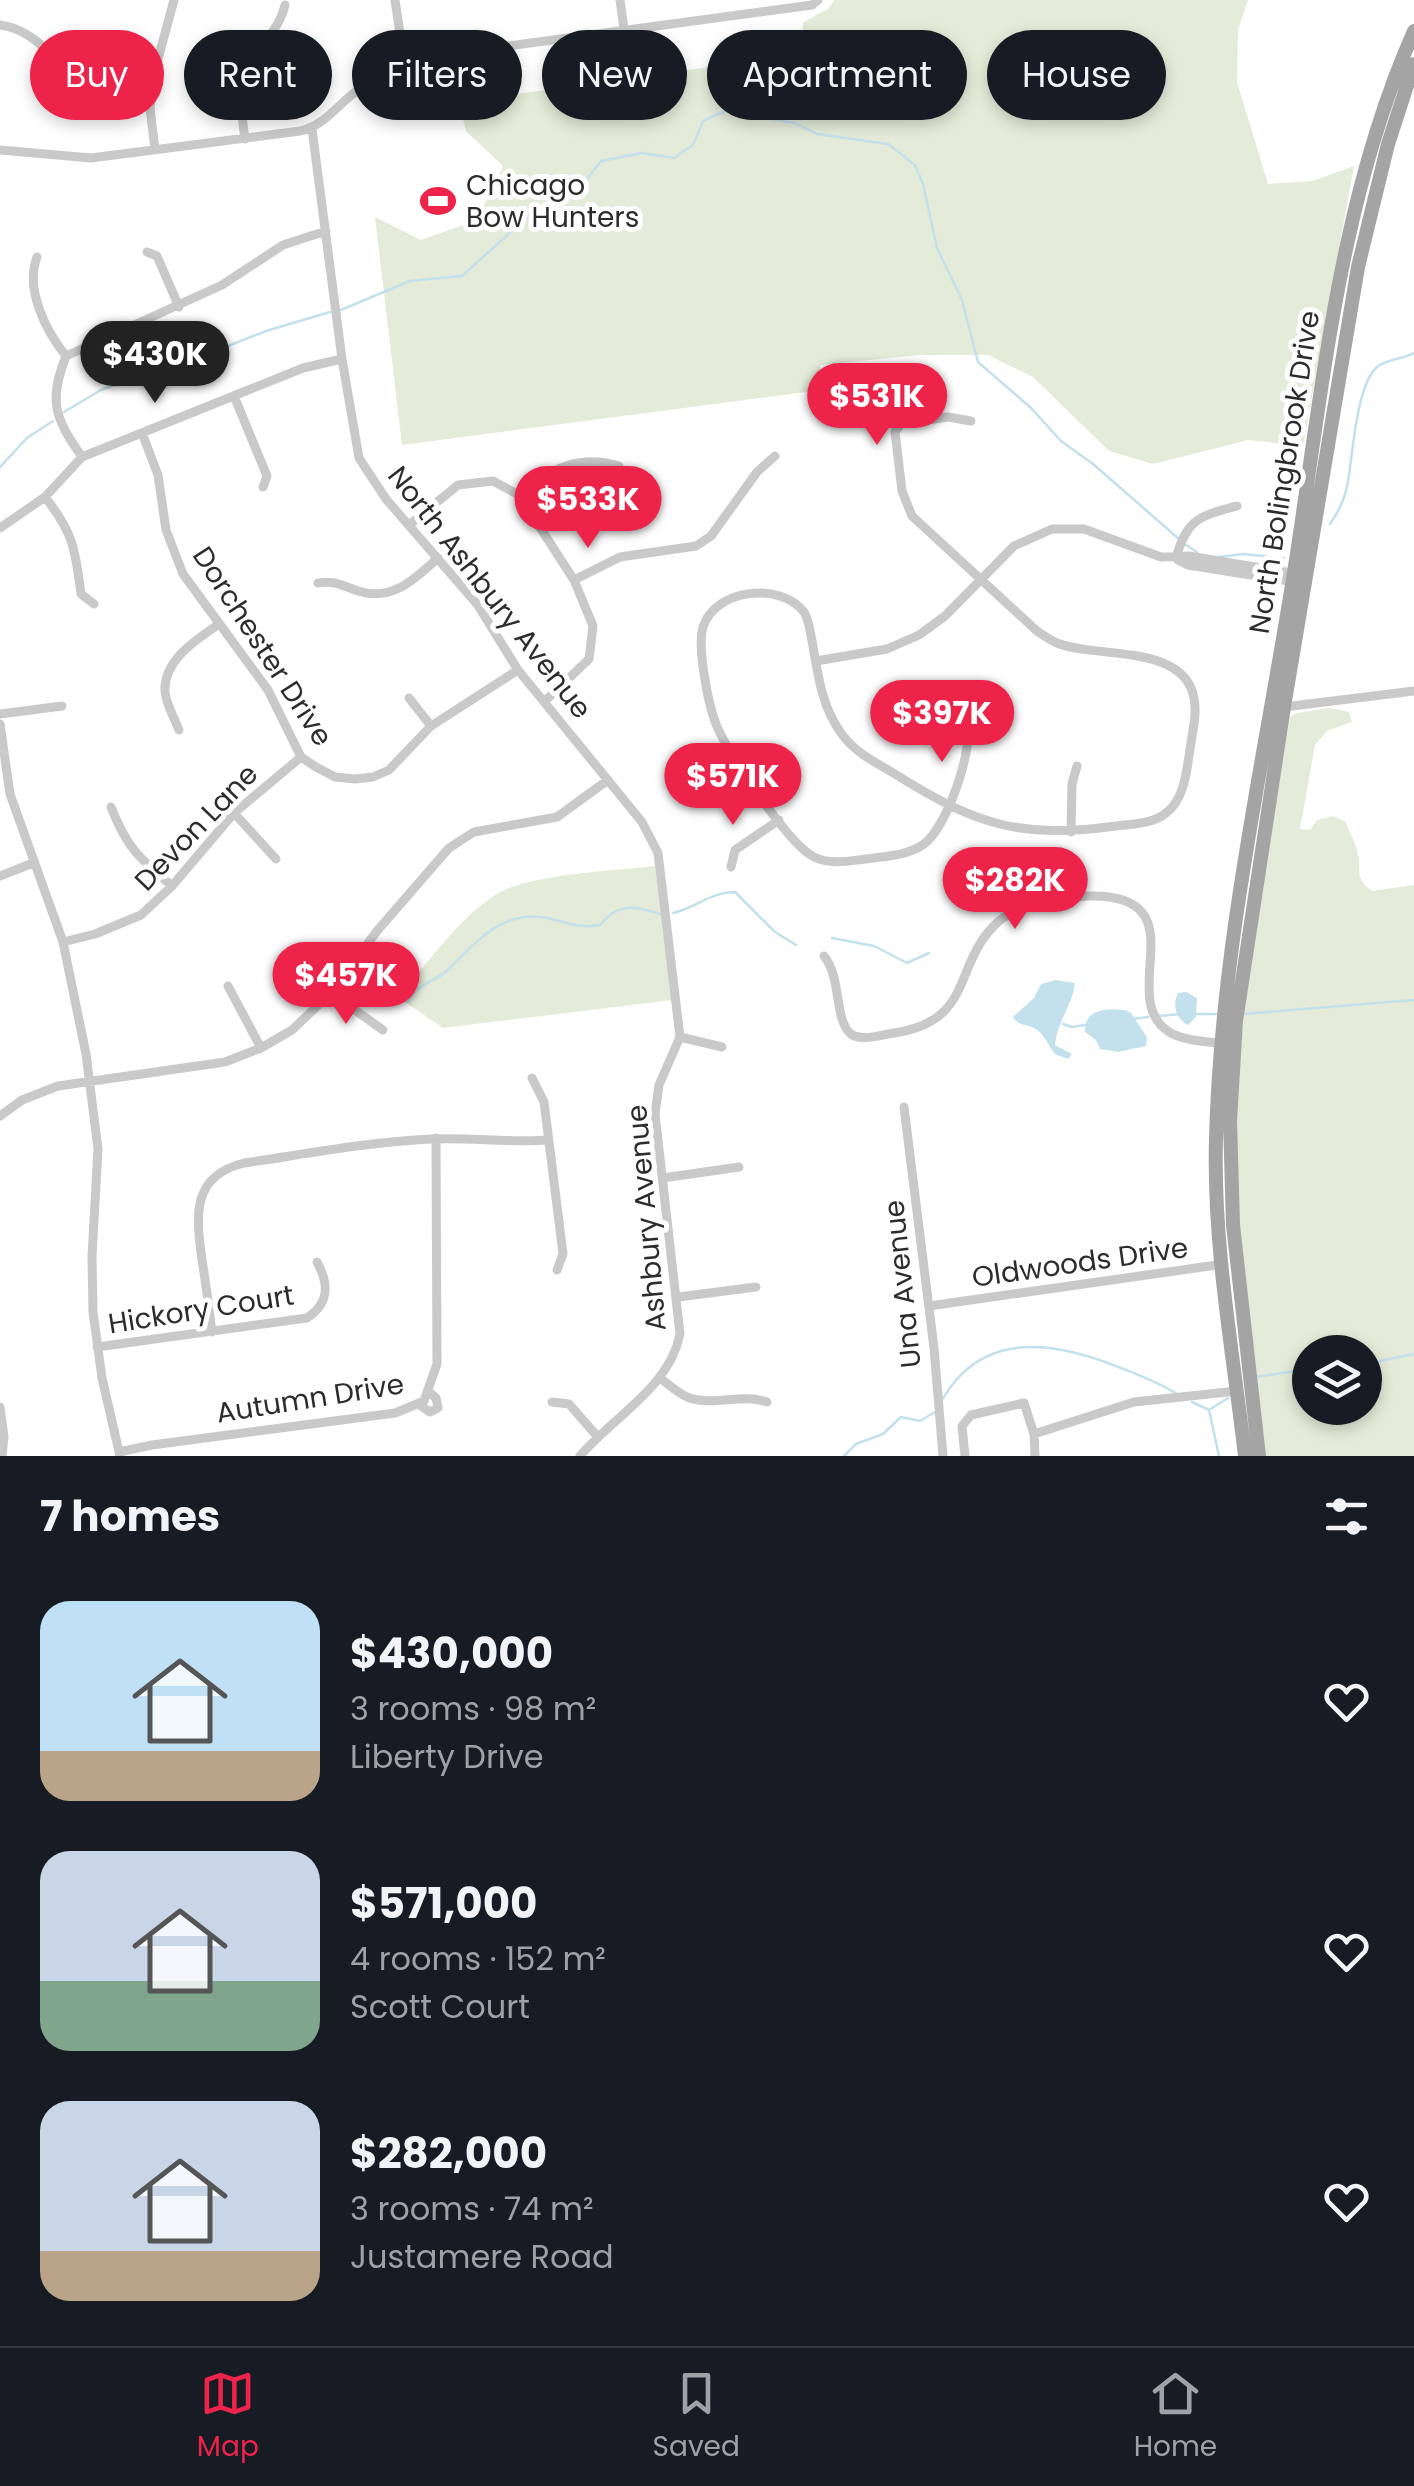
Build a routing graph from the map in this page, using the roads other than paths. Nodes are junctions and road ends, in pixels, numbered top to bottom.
1 (174, 0) edge
2 (395, 0) edge
3 (620, 0) edge
4 (818, 0) edge
5 (285, 5) dead end
6 (0, 25) edge
7 (624, 29) junction
8 (399, 30) edge
9 (1414, 32) edge
10 (30, 37) edge
11 (522, 44) edge
12 (1412, 74) edge
13 (352, 94) edge
14 (312, 129) junction
15 (245, 139) junction
16 (0, 150) edge
17 (155, 150) junction
18 (326, 231) junction
19 (148, 252) dead end
20 (37, 257) dead end
21 (179, 307) junction
22 (66, 356) junction
23 (342, 359) junction
24 (234, 396) junction
25 (971, 420) dead end
26 (142, 432) junction
27 (775, 456) dead end
28 (82, 457) junction
29 (619, 466) dead end
30 (263, 487) dead end
31 (519, 495) junction
32 (45, 497) junction
33 (1236, 506) dead end
34 (409, 524) junction
35 (0, 528) edge
36 (438, 558) junction
37 (1176, 558) junction
38 (982, 579) junction
39 (1300, 579) junction
40 (574, 580) junction
41 (318, 583) dead end
42 (94, 604) dead end
43 (219, 624) junction
44 (816, 660) junction
45 (518, 670) junction
46 (1414, 691) edge
47 (409, 698) dead end
48 (544, 702) junction
49 (62, 706) dead end
50 (1284, 707) junction
51 (0, 714) edge
52 (0, 724) edge
53 (431, 726) junction
54 (968, 727) dead end
55 (179, 730) dead end
56 (301, 757) junction
57 (1077, 766) dead end
58 (608, 780) junction
59 (111, 807) dead end
60 (948, 807) junction
61 (234, 814) junction
62 (779, 820) junction
63 (1072, 832) junction
64 (276, 859) dead end
65 (33, 863) junction
66 (731, 867) dead end
67 (0, 876) edge
68 (172, 886) junction
69 (63, 942) junction
70 (824, 956) dead end
71 (228, 986) dead end
72 (331, 993) junction
73 (676, 1002) joint
74 (383, 1030) dead end
75 (680, 1037) junction
76 (1228, 1044) junction
77 (261, 1048) junction
78 (722, 1048) dead end
79 (532, 1078) dead end
80 (90, 1081) junction
81 (904, 1106) dead end
82 (0, 1116) edge
83 (436, 1138) junction
84 (548, 1140) junction
85 (739, 1167) dead end
86 (663, 1178) junction
87 (318, 1262) dead end
88 (1230, 1264) junction
89 (557, 1270) dead end
90 (756, 1287) dead end
91 (678, 1298) junction
92 (929, 1306) junction
93 (212, 1332) junction
94 (97, 1348) junction
95 (660, 1378) junction
96 (428, 1391) junction
97 (1238, 1391) junction
98 (552, 1402) dead end
99 (767, 1402) dead end
100 (418, 1404) junction
101 (0, 1407) edge
102 (1034, 1434) junction
103 (596, 1436) junction
104 (119, 1454) edge
105 (2, 1456) edge
106 (580, 1456) edge
107 (943, 1456) edge
108 (966, 1456) edge
109 (1036, 1456) edge
110 (1245, 1456) edge
111 (1258, 1456) edge

1 - 17 street
2 - 8 street
3 - 7 street
4 - 7 street
5 - 15 street
6 - 10 street
7 - 11 street
9 - 39 main road, North Bolingbrook Drive
12 - 39 main road, North Bolingbrook Drive
13 - 14 street
14 - 15 street
14 - 18 street, North Ashbury Avenue
15 - 17 street
16 - 17 street
18 - 21 street
18 - 23 street, North Ashbury Avenue
19 - 21 street
20 - 22 street
21 - 22 street
22 - 28 street
23 - 24 street
23 - 34 street, North Ashbury Avenue
24 - 26 street
24 - 30 street
25 - 38 street
26 - 28 street
26 - 43 street, Dorchester Drive
27 - 40 street
28 - 32 street
29 - 31 street
31 - 34 street
31 - 40 street
32 - 35 street
32 - 42 street
33 - 37 street
34 - 36 street, North Ashbury Avenue
36 - 41 street
36 - 45 street, North Ashbury Avenue
37 - 38 street
37 - 39 street
38 - 44 street
38 - 63 street
39 - 50 main road, North Bolingbrook Drive
39 - 76 main road, North Bolingbrook Drive
40 - 48 street
43 - 55 street
43 - 56 street, Dorchester Drive
44 - 60 street
44 - 62 street
45 - 48 street, North Ashbury Avenue
45 - 53 street, Dorchester Drive
46 - 50 street
47 - 53 street
48 - 58 street, North Ashbury Avenue
49 - 51 street
50 - 76 main road, North Bolingbrook Drive
52 - 65 street
53 - 56 street, Dorchester Drive
54 - 60 street
56 - 61 street, Devon Lane
57 - 63 street
58 - 72 street
58 - 73 street, North Ashbury Avenue
59 - 68 street
60 - 62 street
60 - 63 street
61 - 64 street
61 - 68 street, Devon Lane
62 - 66 street
65 - 67 street
65 - 69 street
68 - 69 street, Devon Lane
69 - 80 street
70 - 76 street
71 - 77 street
72 - 74 street
72 - 77 street
73 - 75 street, Ashbury Avenue
75 - 78 street
75 - 86 street, Ashbury Avenue
76 - 88 main road
77 - 80 street
79 - 84 street
80 - 82 street
80 - 94 street
81 - 92 street, Una Avenue
83 - 84 street
83 - 93 street
83 - 96 street, Autumn Drive
84 - 89 street
85 - 86 street
86 - 91 street, Ashbury Avenue
87 - 93 street, Hickory Court
88 - 92 street, Oldwoods Drive
88 - 97 main road
88 - 111 main road
90 - 91 street
91 - 95 street, Ashbury Avenue
92 - 107 street, Una Avenue
93 - 94 street, Hickory Court
94 - 104 street
95 - 99 street
95 - 103 street, Ashbury Avenue
96 - 100 street, Autumn Drive
96 - 100 street
97 - 102 street
97 - 110 main road
98 - 103 street
100 - 104 street, Autumn Drive
101 - 105 street
102 - 108 street
102 - 109 street
103 - 106 street, Ashbury Avenue

